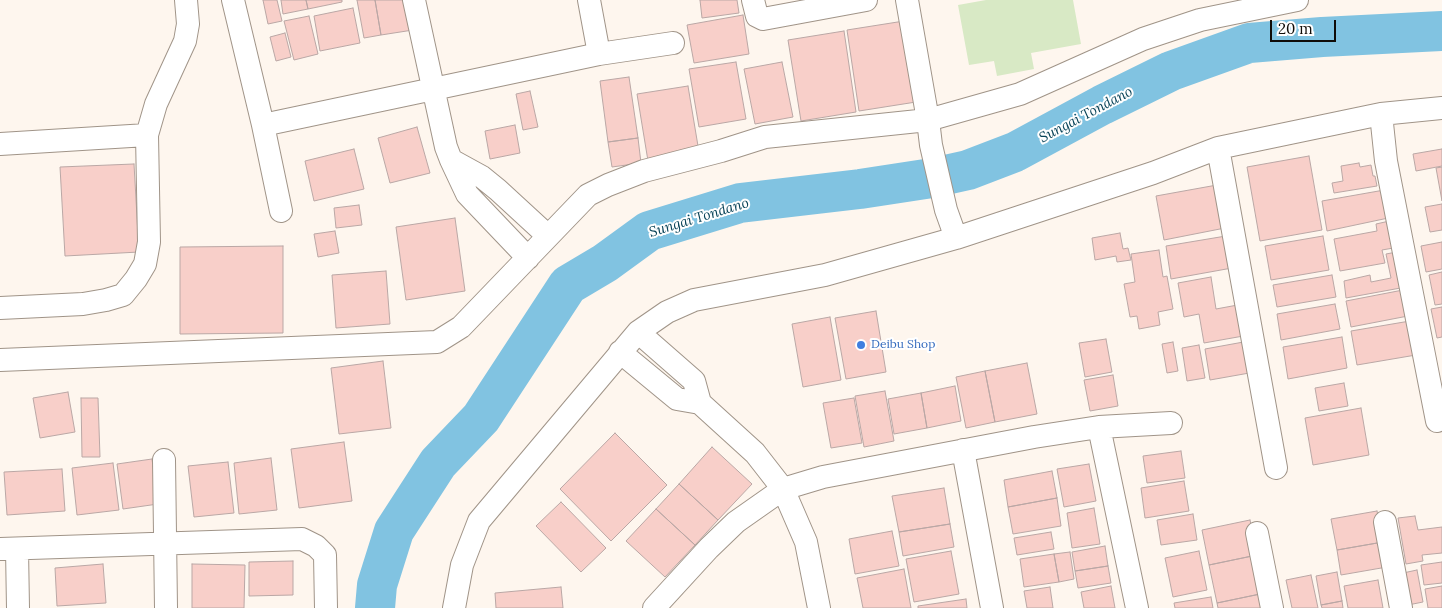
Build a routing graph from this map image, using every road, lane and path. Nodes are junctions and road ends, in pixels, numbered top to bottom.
1 (186, 0) edge
2 (233, 0) edge
3 (414, 0) edge
4 (589, 0) edge
5 (752, 0) edge
6 (866, 0) edge
7 (907, 0) edge
8 (1297, 0) edge
9 (673, 42) dead end
10 (599, 54) junction
11 (434, 89) junction
12 (1442, 108) edge
13 (1381, 114) junction
14 (928, 120) junction
15 (263, 125) junction
16 (147, 134) junction
17 (0, 144) edge
18 (1218, 148) junction
19 (451, 160) junction
20 (281, 211) dead end
21 (548, 236) junction
22 (956, 238) junction
23 (528, 258) junction
24 (0, 308) edge
25 (638, 332) junction
26 (620, 352) junction
27 (0, 360) edge
28 (700, 403) junction
29 (1437, 421) dead end
30 (1171, 423) dead end
31 (1099, 427) junction
32 (963, 450) junction
33 (164, 460) dead end
34 (1276, 468) dead end
35 (782, 488) junction
36 (1385, 522) dead end
37 (1257, 532) dead end
38 (166, 543) junction
39 (9, 549) edge
40 (18, 608) edge
41 (166, 608) edge
42 (326, 608) edge
43 (454, 608) edge
44 (654, 608) edge
45 (818, 608) edge
46 (992, 608) edge
47 (1137, 608) edge
48 (1272, 608) edge
49 (1401, 608) edge

1 - 16 street
2 - 15 street
3 - 11 street
4 - 10 street
5 - 6 street
7 - 14 street
8 - 14 street
9 - 10 street
10 - 11 street
11 - 15 street
11 - 19 street
12 - 13 street
13 - 18 street
13 - 29 street
14 - 21 street
14 - 22 street
15 - 20 street
16 - 17 street
16 - 24 street
18 - 22 street
18 - 34 street
19 - 21 street
19 - 23 street
21 - 23 street
22 - 25 street
23 - 27 street
25 - 26 street
25 - 28 street
26 - 28 street
26 - 43 street
28 - 35 street
30 - 31 street
31 - 32 street
31 - 47 street
32 - 35 street
32 - 46 street
33 - 38 street
35 - 44 street
35 - 45 street
36 - 49 street
37 - 48 street
38 - 39 street
38 - 41 street
38 - 42 street
39 - 40 street

